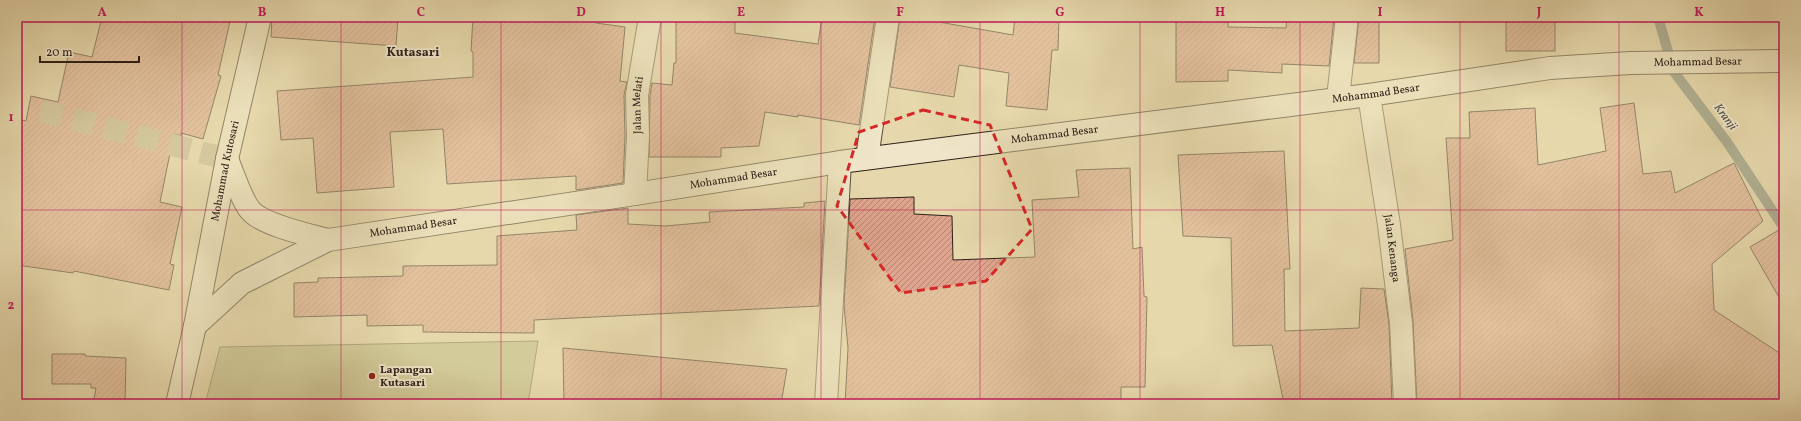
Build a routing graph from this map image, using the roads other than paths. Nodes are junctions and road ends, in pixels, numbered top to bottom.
1 (260, 17) edge
2 (650, 17) edge
3 (888, 17) edge
4 (1346, 17) edge
5 (1784, 61) edge
6 (1369, 95) junction
7 (1338, 98) junction
8 (867, 158) junction
9 (227, 159) junction
10 (840, 162) junction
11 (635, 194) junction
12 (328, 240) junction
13 (195, 326) junction
14 (177, 404) edge
15 (826, 404) edge
16 (1406, 404) edge

1 - 9 street, Mohammad Kutosari
2 - 11 street, Jalan Melati
3 - 8 street
4 - 7 street
5 - 6 street, Mohammad Besar
6 - 7 street, Mohammad Besar
6 - 16 street, Jalan Kenanga
7 - 8 street, Mohammad Besar
8 - 10 street, Mohammad Besar
9 - 12 street
9 - 13 street, Mohammad Kutosari
10 - 11 street, Mohammad Besar
10 - 15 street
11 - 12 street, Mohammad Besar
12 - 13 street
13 - 14 street, Mohammad Kutosari

